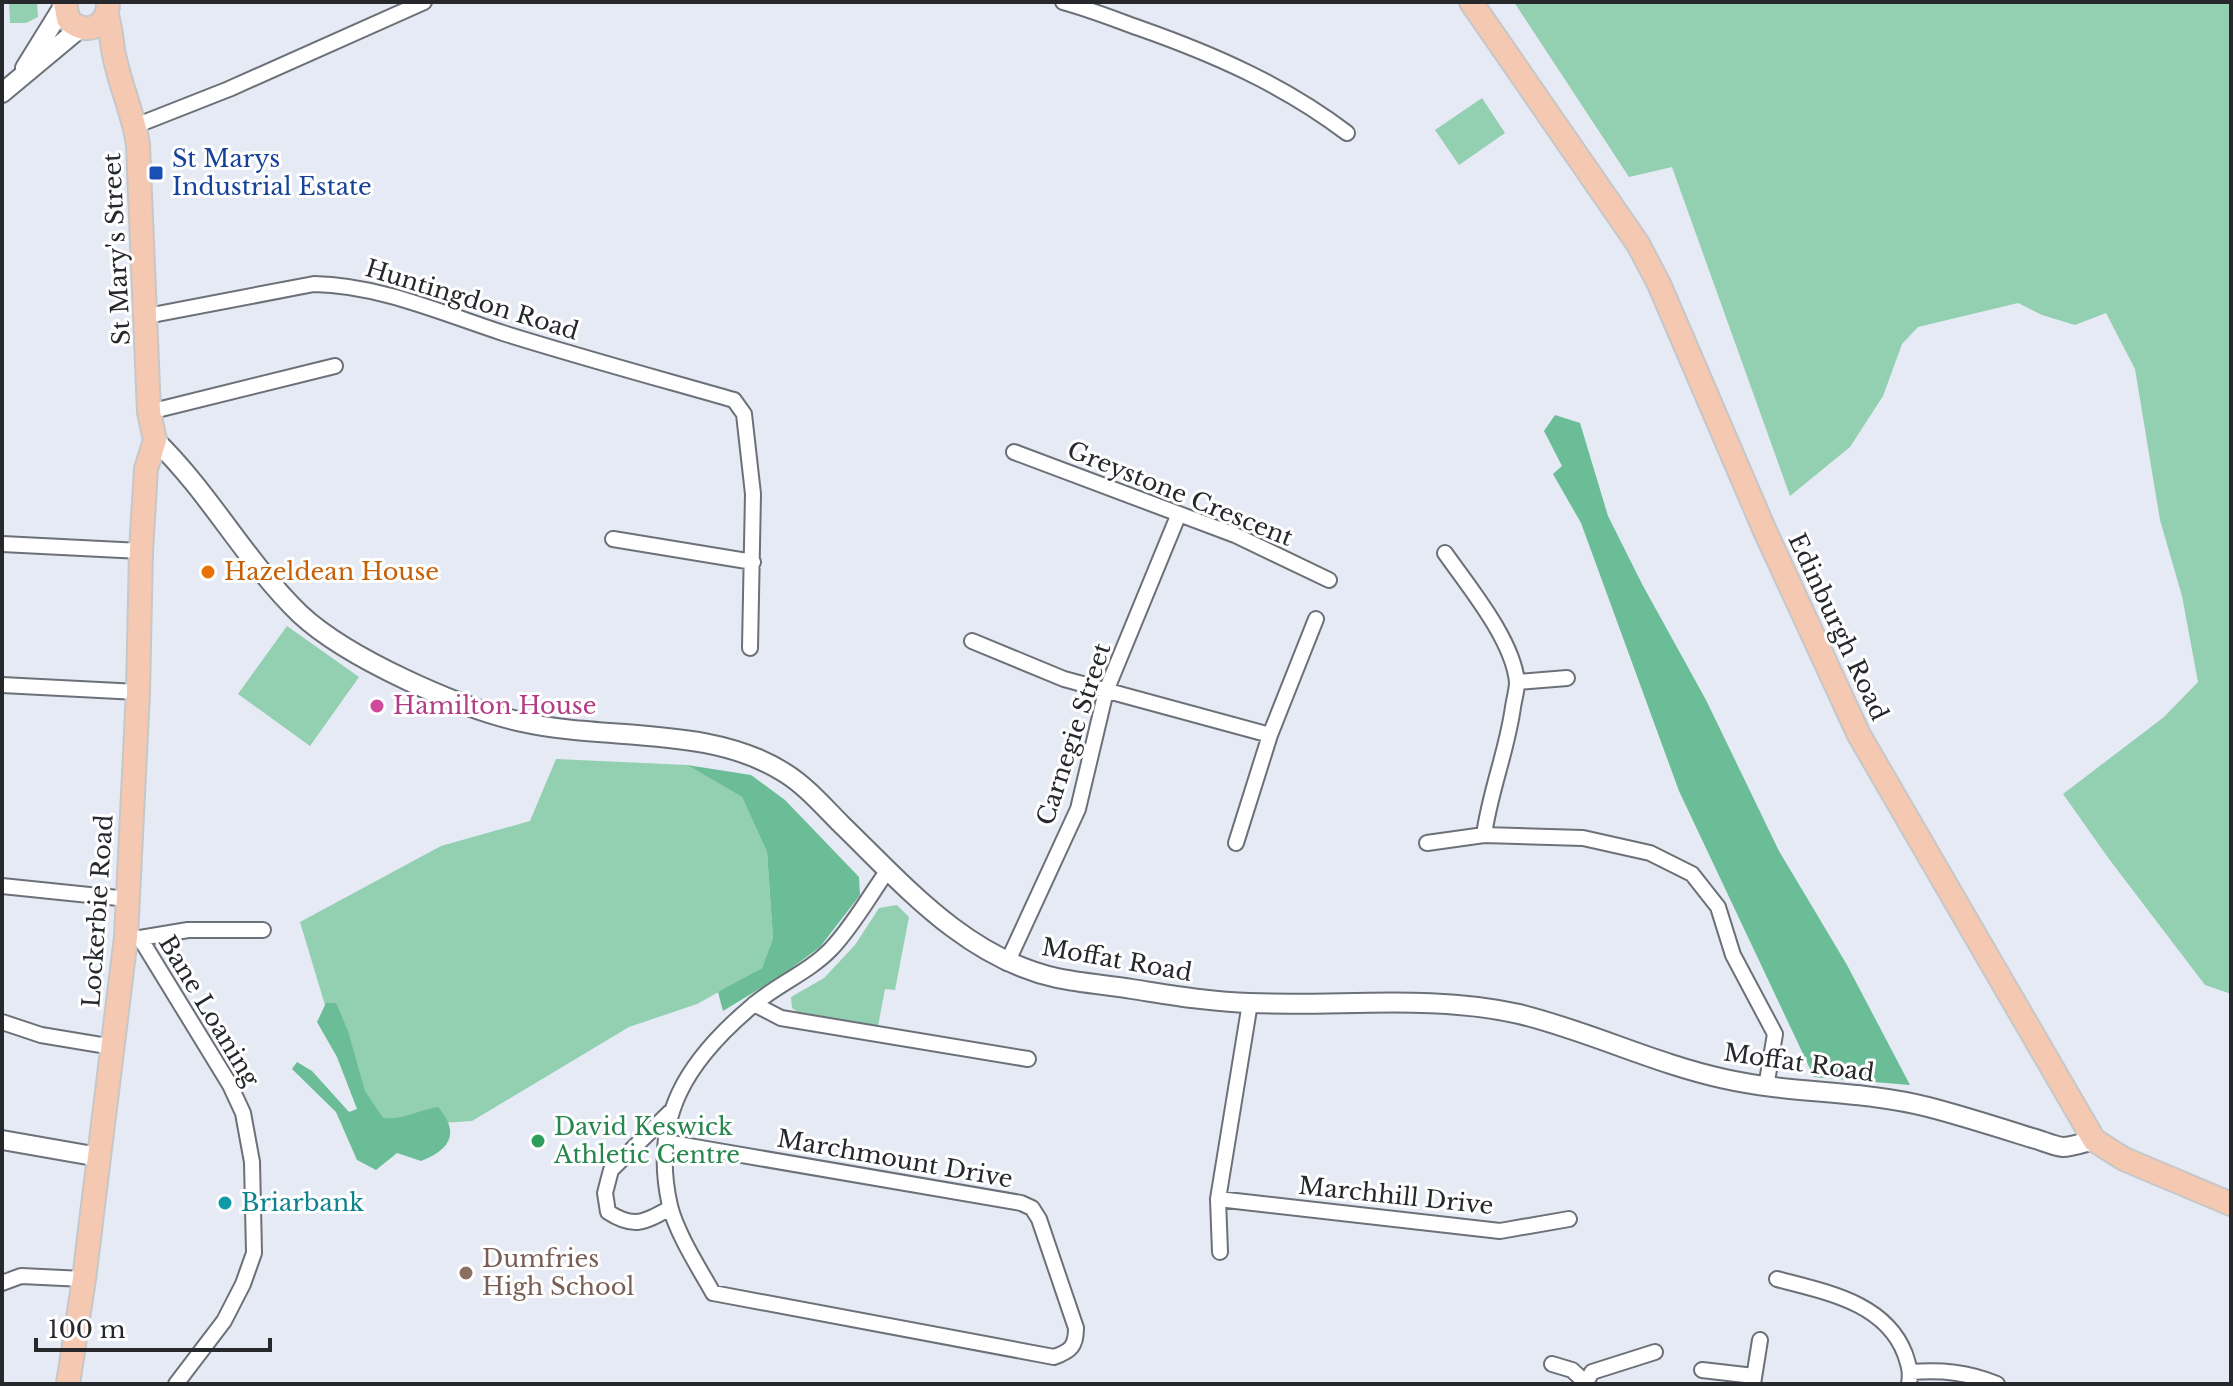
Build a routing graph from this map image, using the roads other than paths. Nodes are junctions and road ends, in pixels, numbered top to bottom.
1 (424, 2) edge
2 (1063, 2) edge
3 (1471, 2) edge
4 (64, 4) edge
5 (107, 9) edge
6 (83, 29) junction
7 (114, 58) junction
8 (19, 77) junction
9 (2, 93) edge
10 (135, 126) junction
11 (1347, 133) dead end
12 (147, 316) junction
13 (335, 366) dead end
14 (149, 412) junction
15 (155, 440) junction
16 (1014, 452) dead end
17 (1178, 516) junction
18 (613, 539) dead end
19 (2, 544) edge
20 (141, 551) junction
21 (1445, 553) dead end
22 (753, 562) junction
23 (1329, 580) dead end
24 (1316, 619) dead end
25 (972, 641) dead end
26 (750, 648) dead end
27 (1567, 678) dead end
28 (1517, 682) junction
29 (2, 685) edge
30 (1106, 691) junction
31 (138, 692) junction
32 (1270, 735) junction
33 (1484, 835) junction
34 (1236, 843) dead end
35 (1427, 843) dead end
36 (888, 870) junction
37 (2, 886) edge
38 (128, 899) junction
39 (263, 930) dead end
40 (133, 937) junction
41 (1007, 963) junction
42 (1250, 1003) junction
43 (754, 1004) junction
44 (2, 1022) edge
45 (113, 1047) junction
46 (1028, 1059) dead end
47 (1766, 1087) junction
48 (670, 1112) junction
49 (2, 1140) edge
50 (2094, 1140) junction
51 (666, 1142) junction
52 (99, 1157) junction
53 (1218, 1199) junction
54 (2231, 1204) edge
55 (670, 1208) junction
56 (1569, 1219) dead end
57 (1220, 1252) dead end
58 (84, 1279) junction
59 (1777, 1279) dead end
60 (2, 1283) edge
61 (1760, 1340) dead end
62 (1655, 1352) dead end
63 (1552, 1364) dead end
64 (1702, 1370) dead end
65 (1910, 1378) edge
66 (1753, 1380) edge
67 (1585, 1383) edge
68 (68, 1384) edge
69 (176, 1384) edge
70 (1997, 1384) edge

1 - 10 street
2 - 11 street
3 - 50 main road, Edinburgh Road
4 - 6 main road, St Mary's Street
4 - 8 street
5 - 6 main road
5 - 7 main road, St Mary's Street
6 - 7 main road, St Mary's Street
6 - 8 street
7 - 10 main road, St Mary's Street
8 - 9 street
10 - 12 main road, St Mary's Street
12 - 14 main road, St Mary's Street
12 - 22 street, Huntingdon Road
13 - 14 street
14 - 15 main road, St Mary's Street
15 - 20 main road, Lockerbie Road
15 - 36 street, Moffat Road
16 - 17 street, Greystone Crescent
17 - 23 street, Greystone Crescent
17 - 30 street, Carnegie Street
18 - 22 street
19 - 20 street
20 - 31 main road, Lockerbie Road
21 - 28 street
22 - 26 street
24 - 32 street
25 - 30 street
27 - 28 street
28 - 33 street
29 - 31 street
30 - 32 street
30 - 41 street, Carnegie Street
31 - 38 main road, Lockerbie Road
32 - 34 street
33 - 35 street
33 - 47 street
36 - 41 street, Moffat Road
36 - 43 street
37 - 38 street
38 - 40 main road, Lockerbie Road
39 - 40 street
40 - 45 main road, Lockerbie Road
40 - 69 street, Bane Loaning
41 - 42 street, Moffat Road
42 - 47 street, Moffat Road
42 - 53 street
43 - 46 street
43 - 48 street
44 - 45 street
45 - 52 main road, Lockerbie Road
47 - 50 street, Moffat Road
48 - 51 street
48 - 55 street
49 - 52 street
50 - 54 main road, Edinburgh Road
51 - 55 street
51 - 55 street, Marchmount Drive
52 - 58 main road, Lockerbie Road
53 - 56 street, Marchhill Drive
53 - 57 street
58 - 60 street
58 - 68 main road, Lockerbie Road
59 - 65 street
61 - 66 street
62 - 67 street
63 - 67 street
64 - 66 street
65 - 70 street

